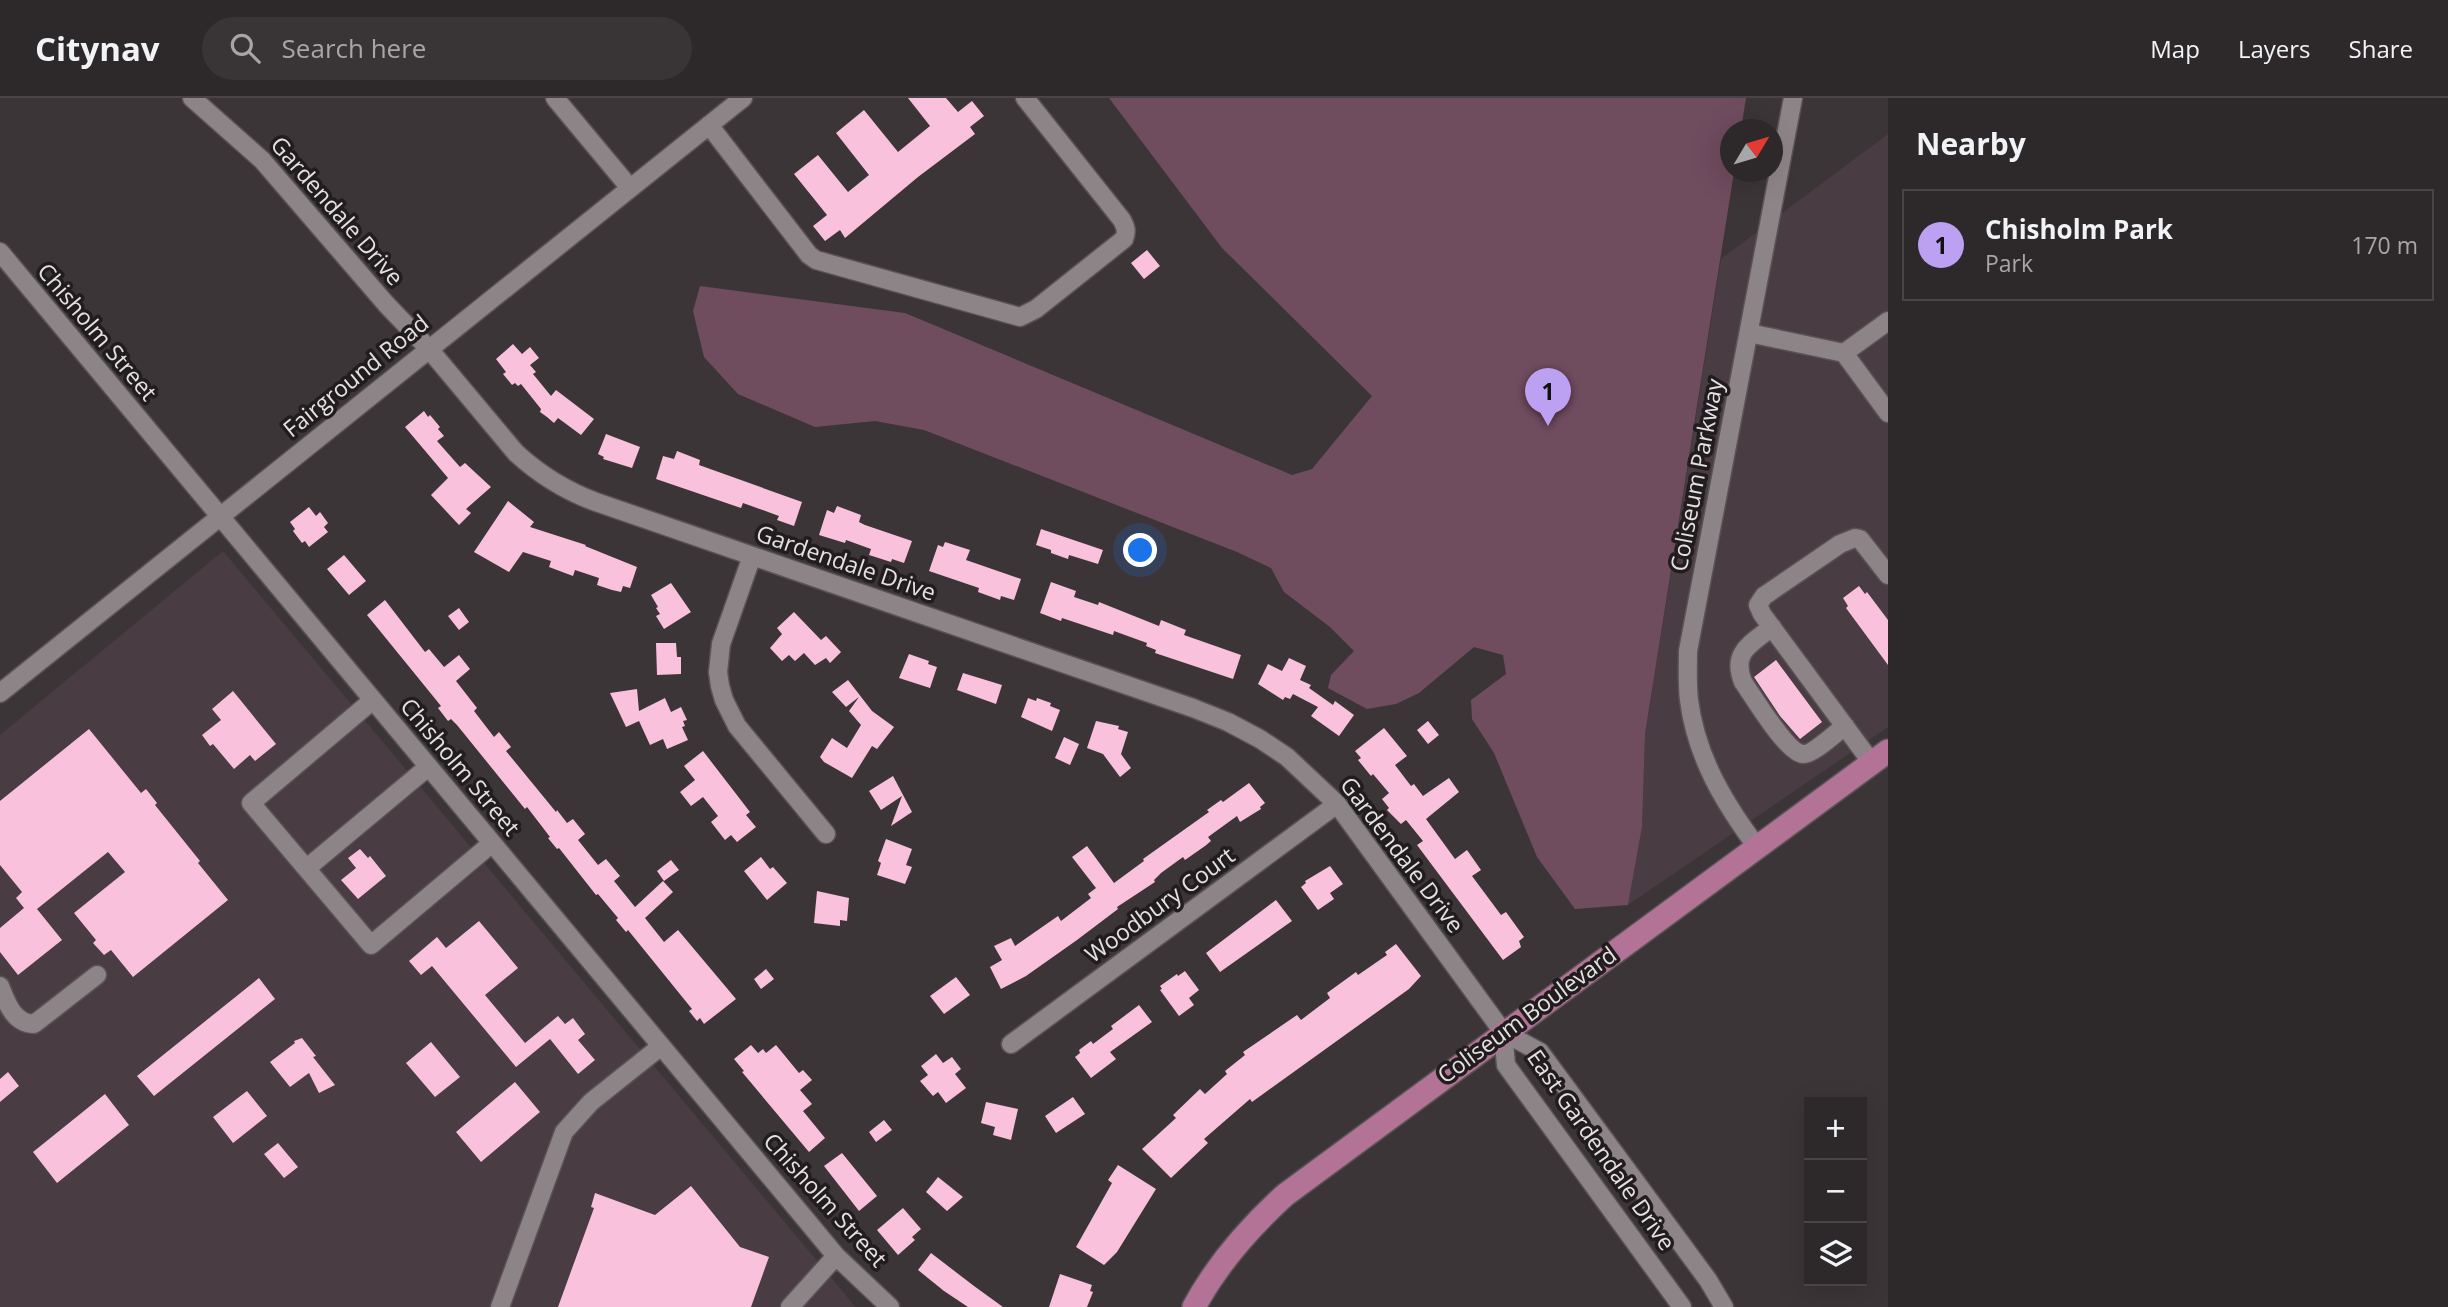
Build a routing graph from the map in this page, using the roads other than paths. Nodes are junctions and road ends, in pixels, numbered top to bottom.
1 (192, 98) edge
2 (555, 98) edge
3 (743, 98) edge
4 (1025, 98) edge
5 (1793, 98) edge
6 (709, 125) junction
7 (629, 188) junction
8 (0, 253) edge
9 (1888, 321) edge
10 (1749, 333) junction
11 (429, 349) junction
12 (1844, 353) junction
13 (1888, 413) edge
14 (220, 516) junction
15 (752, 556) junction
16 (1888, 575) edge
17 (1772, 627) junction
18 (0, 693) edge
19 (373, 700) junction
20 (1844, 726) junction
21 (1880, 757) edge
22 (428, 766) junction
23 (1337, 804) junction
24 (826, 834) dead end
25 (491, 844) junction
26 (1757, 847) junction
27 (307, 869) junction
28 (97, 975) dead end
29 (0, 986) edge
30 (1503, 1032) junction
31 (1011, 1044) dead end
32 (660, 1047) junction
33 (836, 1256) junction
34 (500, 1307) edge
35 (790, 1307) edge
36 (890, 1307) edge
37 (1194, 1307) edge
38 (1682, 1307) edge
39 (1724, 1307) edge

1 - 11 street, Gardendale Drive
2 - 7 street
3 - 6 street, Fairground Road
4 - 6 street
5 - 10 street, Coliseum Parkway
6 - 7 street, Fairground Road
7 - 11 street, Fairground Road
8 - 14 street, Chisholm Street
9 - 12 street
10 - 12 street
10 - 26 street, Coliseum Parkway
11 - 14 street, Fairground Road
11 - 15 street, Gardendale Drive
12 - 13 street
14 - 18 street, Fairground Road
14 - 19 street, Chisholm Street
15 - 23 street, Gardendale Drive
15 - 24 street
16 - 17 street
17 - 20 street
17 - 20 street
19 - 22 street, Chisholm Street
19 - 27 street
20 - 21 street
21 - 26 main road, Coliseum Boulevard
22 - 25 street, Chisholm Street
22 - 27 street
23 - 30 street, Gardendale Drive
23 - 31 street, Woodbury Court
25 - 27 street
25 - 32 street, Chisholm Street
26 - 30 main road, Coliseum Boulevard
28 - 29 street
30 - 37 main road, Coliseum Boulevard
30 - 38 street, East Gardendale Drive
30 - 39 street, East Gardendale Drive
32 - 33 street, Chisholm Street
32 - 34 street
33 - 35 street
33 - 36 street, Chisholm Street

